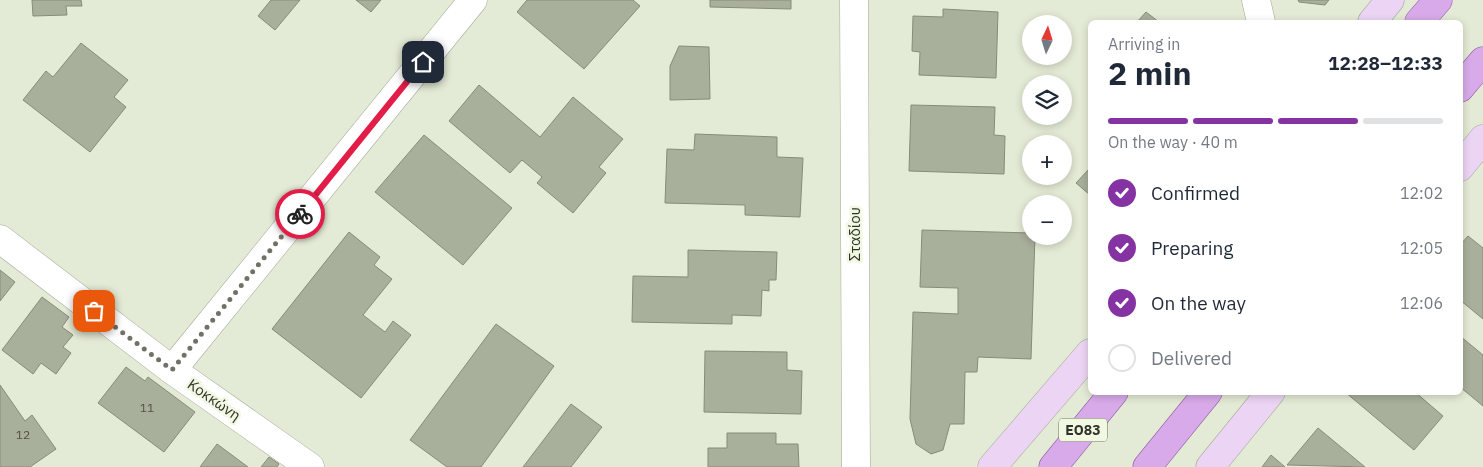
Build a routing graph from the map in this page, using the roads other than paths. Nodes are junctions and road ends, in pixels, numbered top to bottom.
1 (473, 0) edge
2 (854, 0) edge
3 (1256, 0) edge
4 (1390, 0) edge
5 (1438, 0) edge
6 (1261, 20) edge
7 (1374, 20) edge
8 (1421, 20) edge
9 (1483, 61) edge
10 (1463, 84) edge
11 (1483, 139) edge
12 (1463, 163) edge
13 (0, 239) edge
14 (1088, 355) edge
15 (172, 370) junction
16 (1112, 395) edge
17 (1206, 395) edge
18 (1269, 395) edge
19 (310, 467) edge
20 (856, 467) edge
21 (992, 467) edge
22 (1053, 467) edge
23 (1147, 467) edge
24 (1210, 467) edge

1 - 15 street
2 - 20 street, Σταδίου
3 - 6 street
4 - 7 street
5 - 8 main road
9 - 10 main road
11 - 12 street
13 - 15 street, Κοκκώνη
14 - 21 street
15 - 19 street, Κοκκώνη
16 - 22 main road, ΕΟ83
17 - 23 main road
18 - 24 street

